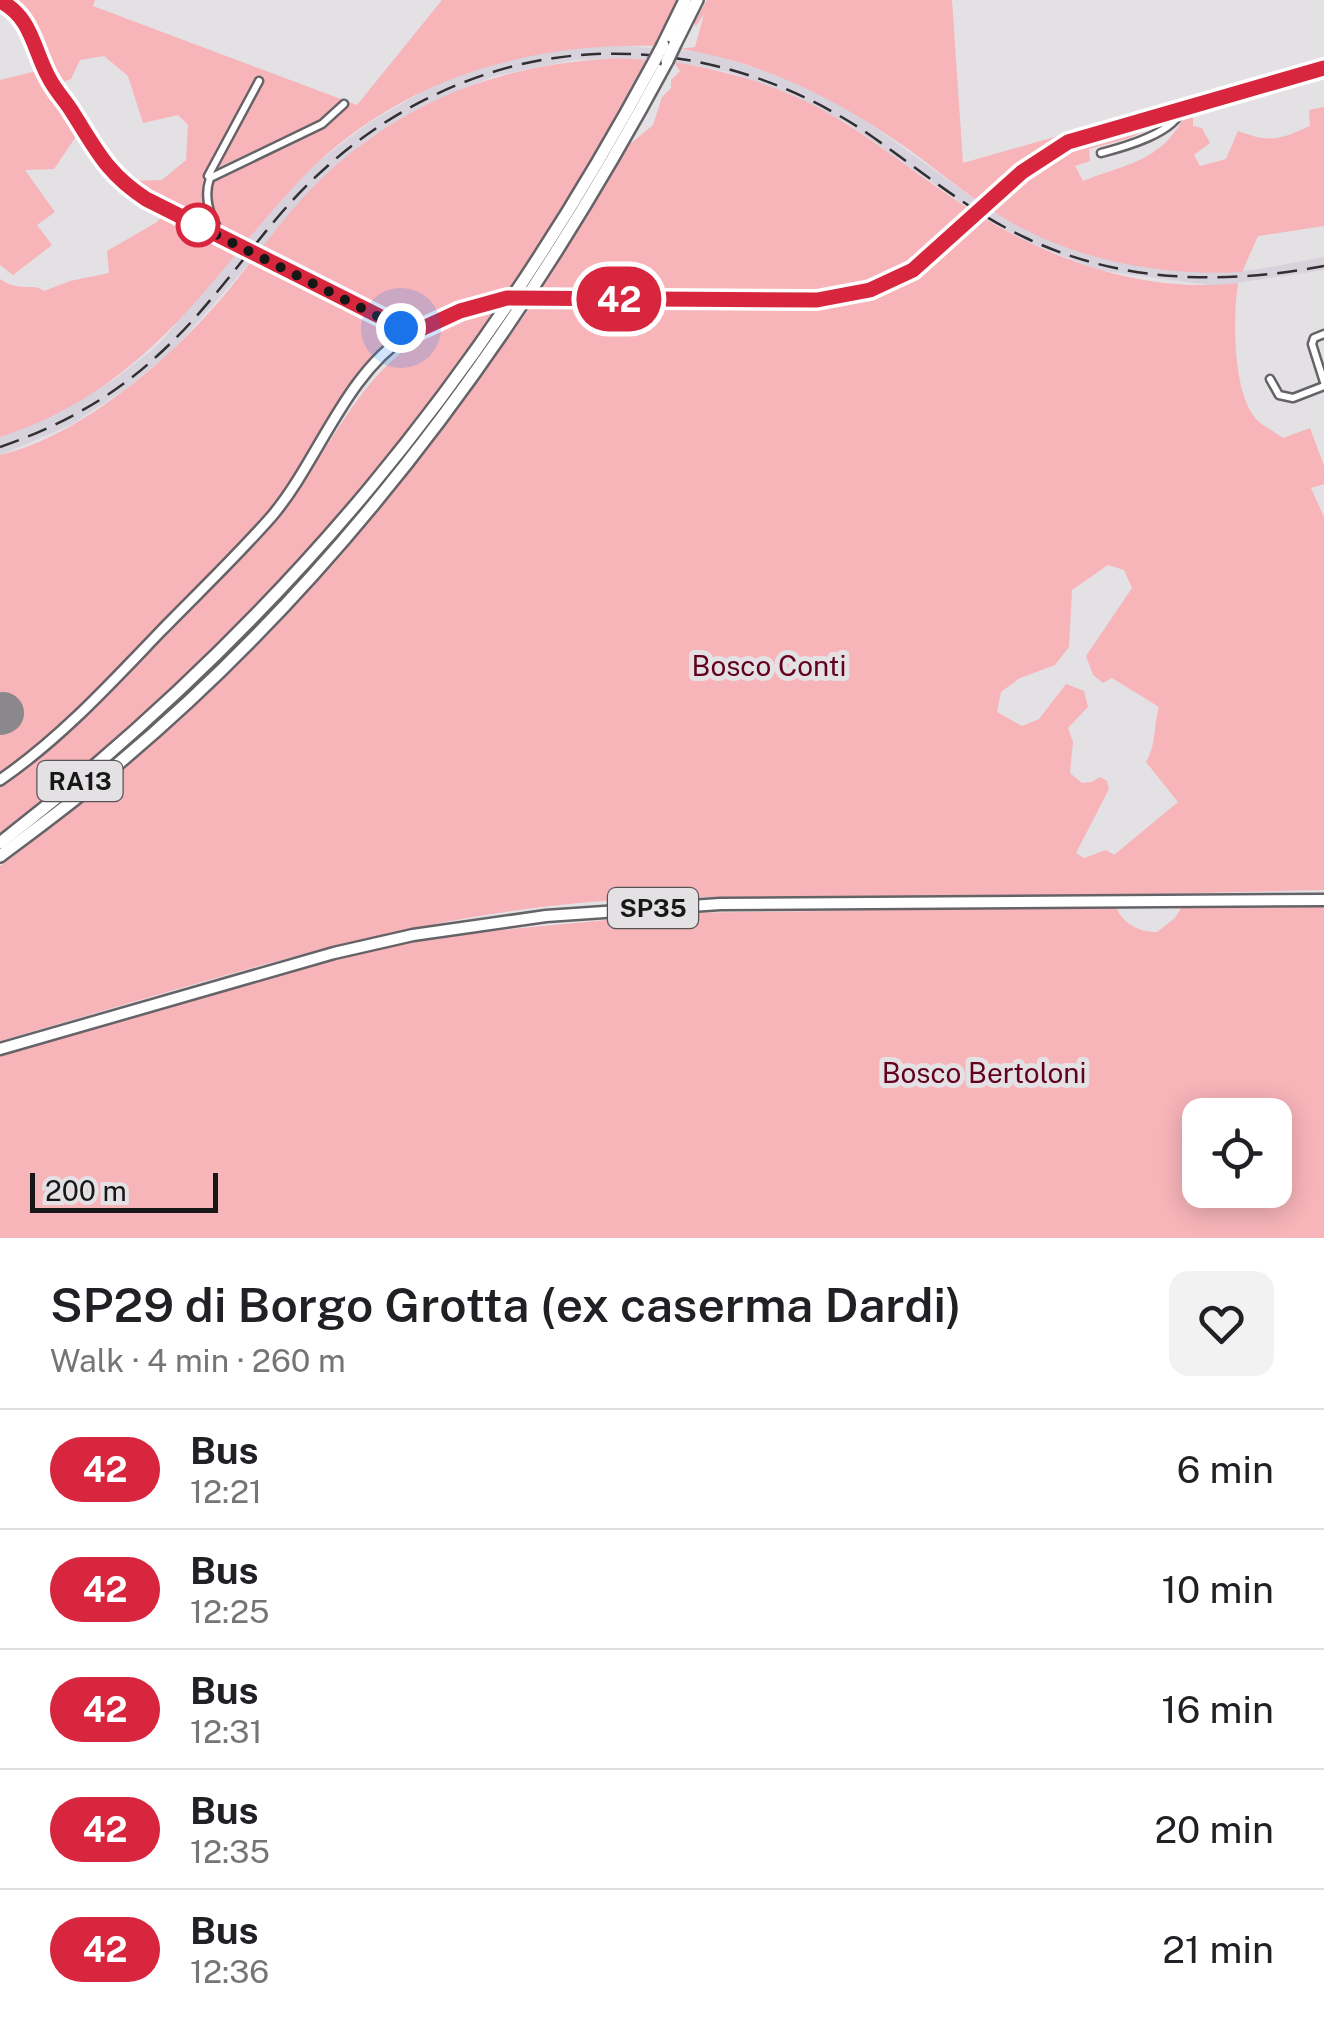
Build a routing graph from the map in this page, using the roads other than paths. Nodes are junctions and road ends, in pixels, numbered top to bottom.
1 (685, 0) edge
2 (697, 0) edge
3 (0, 1) edge
4 (669, 45) junction
5 (1324, 68) edge
6 (259, 81) dead end
7 (344, 104) dead end
8 (1182, 108) junction
9 (1100, 153) dead end
10 (208, 182) junction
11 (224, 236) junction
12 (507, 298) dead end
13 (535, 298) dead end
14 (1324, 334) edge
15 (406, 336) junction
16 (1270, 379) dead end
17 (1324, 384) edge
18 (159, 719) junction
19 (0, 780) edge
20 (0, 844) edge
21 (0, 856) edge
22 (1324, 900) edge
23 (0, 1050) edge

1 - 4 highway, RA13
2 - 4 highway, RA13
3 - 11 street
4 - 18 highway, RA13, bridge
5 - 8 main road
6 - 10 street
7 - 10 street
8 - 9 street
8 - 13 main road, bridge
10 - 11 street
11 - 15 street
12 - 15 main road
14 - 17 street
15 - 19 main road
16 - 17 street
18 - 20 highway, RA13
18 - 21 highway
22 - 23 main road, SP35

